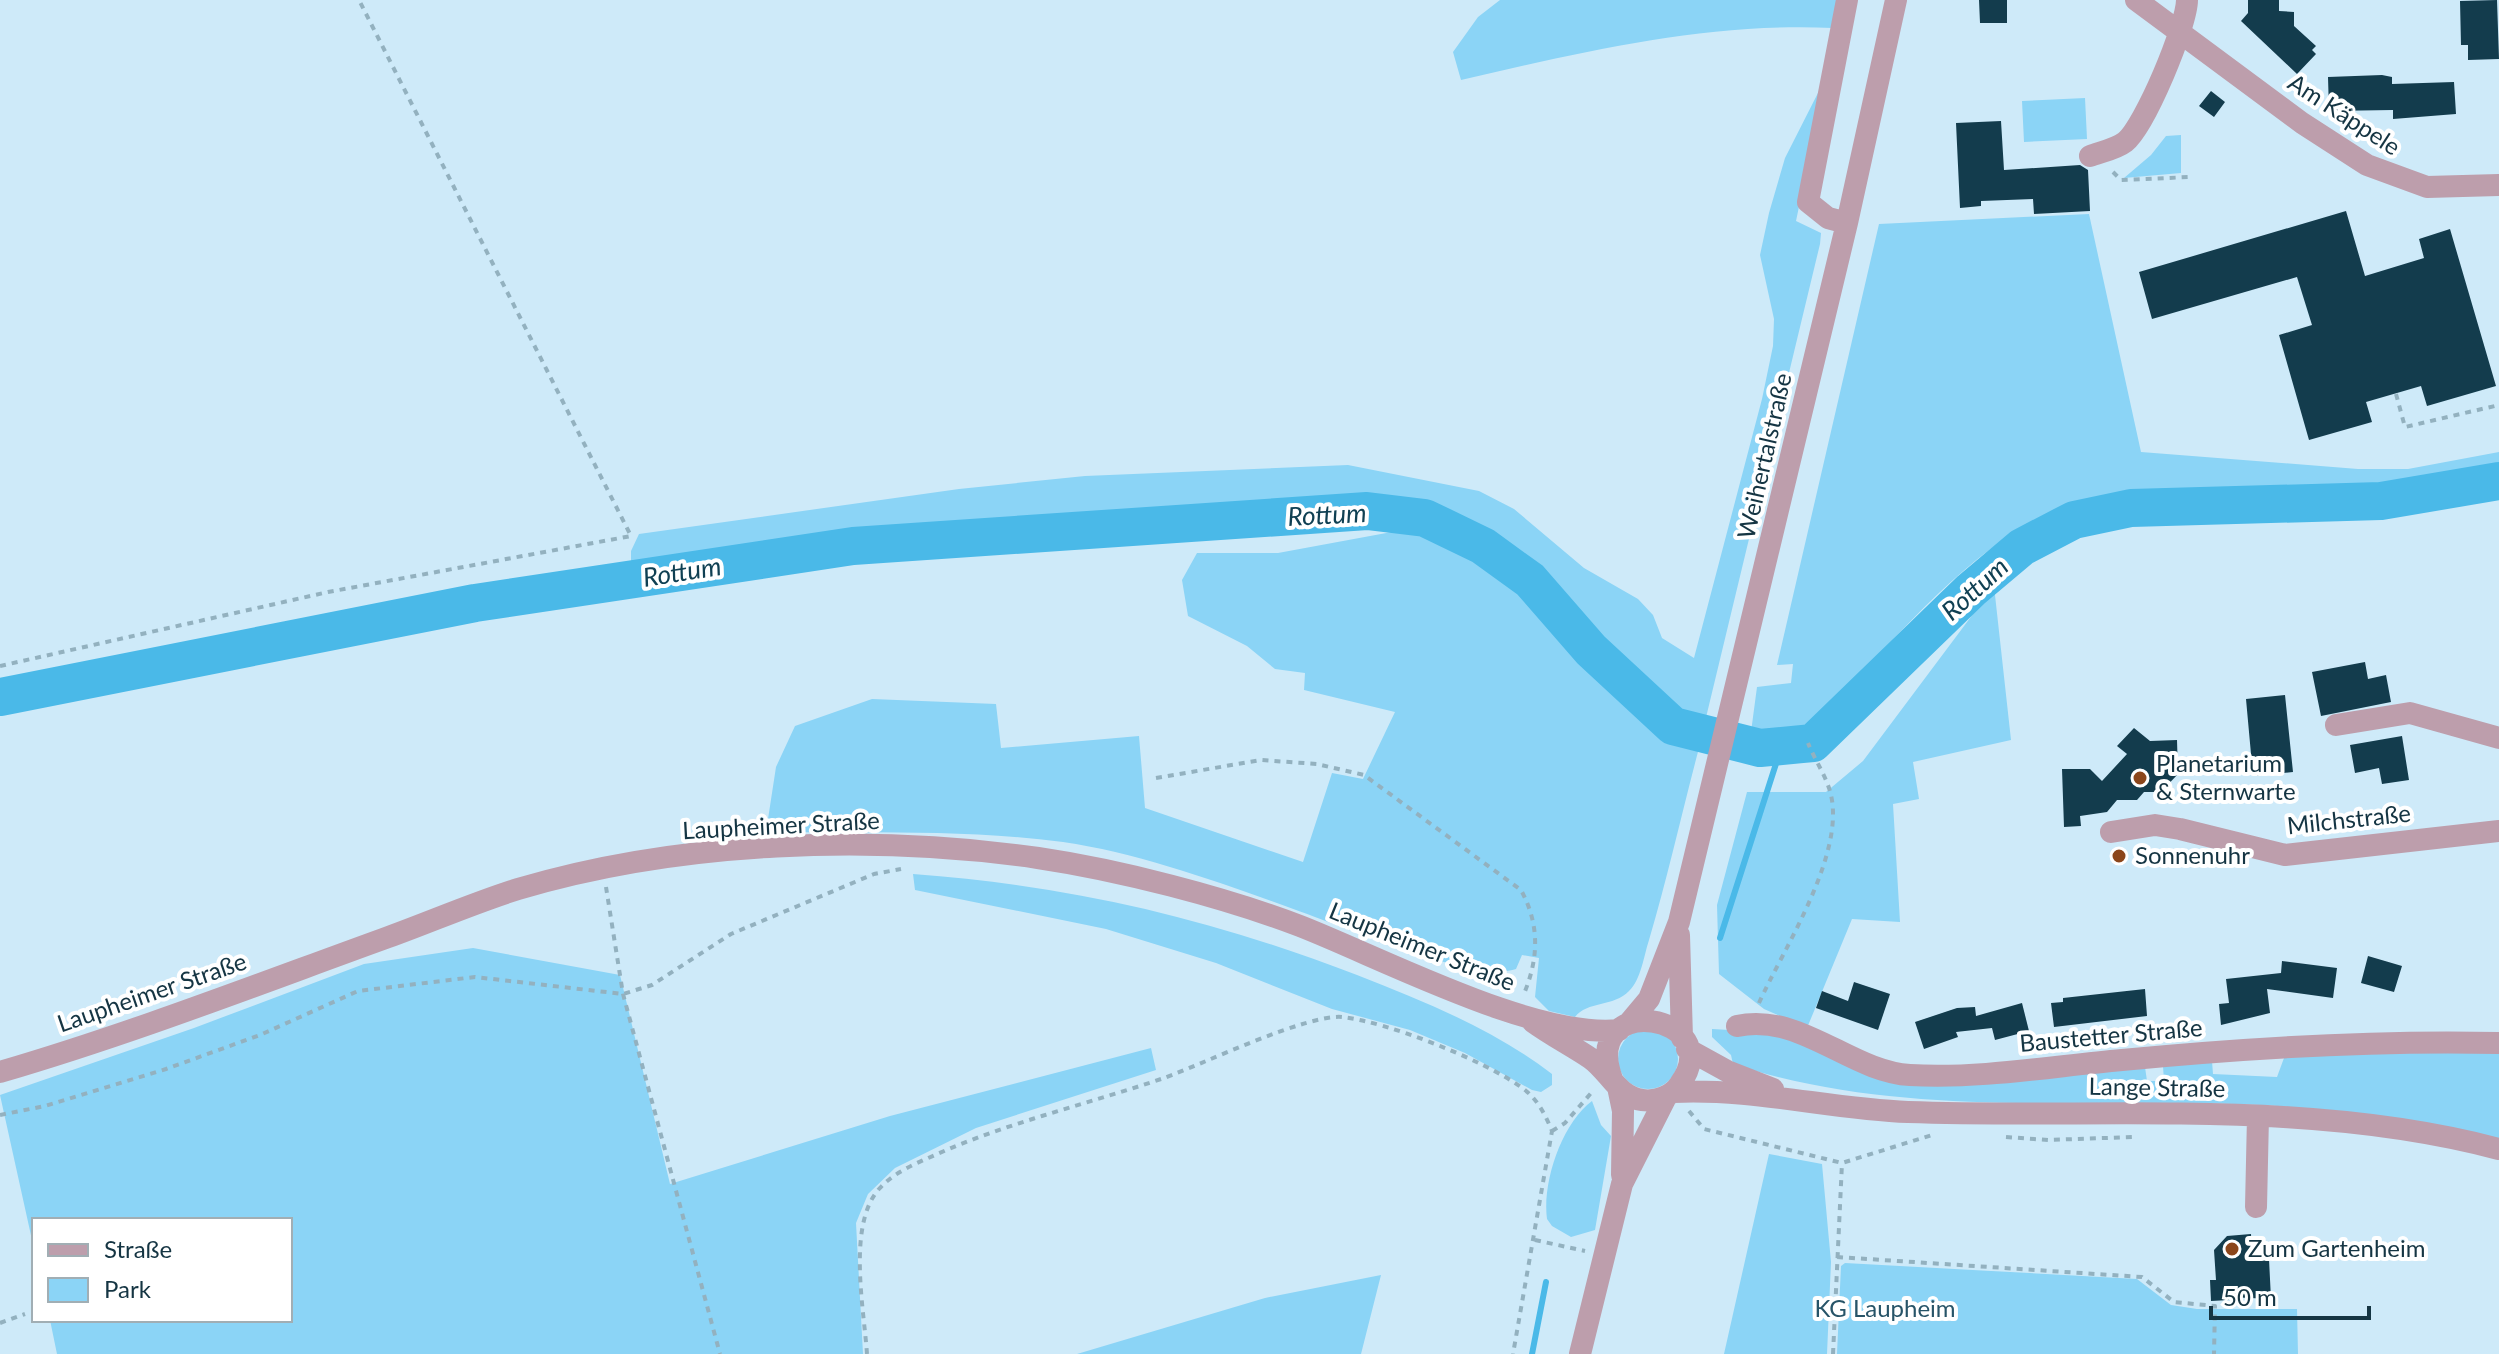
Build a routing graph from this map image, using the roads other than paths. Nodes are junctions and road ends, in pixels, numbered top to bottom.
1 (1847, 0) edge
2 (1896, 0) edge
3 (2136, 0) edge
4 (2187, 0) edge
5 (2180, 32) junction
6 (2096, 154) road end
7 (2499, 185) edge
8 (1847, 223) junction
9 (2336, 725) dead end
10 (2499, 738) edge
11 (2499, 831) edge
12 (2111, 832) dead end
13 (1679, 922) junction
14 (1521, 1015) junction
15 (1743, 1025) road end
16 (1624, 1027) junction
17 (1685, 1043) junction
18 (2499, 1043) edge
19 (0, 1072) edge
20 (1615, 1083) junction
21 (1676, 1099) junction
22 (1812, 1101) junction
23 (2258, 1116) junction
24 (2499, 1149) edge
25 (1622, 1184) junction
26 (2256, 1207) dead end
27 (1580, 1354) edge

1 - 8 street
2 - 8 street, Weihertalstraße
3 - 5 street, Am Käppele
4 - 5 street
5 - 6 street
5 - 7 street, Am Käppele
8 - 13 street, Weihertalstraße
9 - 10 street
11 - 12 street, Milchstraße
13 - 16 street, Weihertalstraße
13 - 17 street, Weihertalstraße
14 - 16 street, Laupheimer Straße
14 - 19 street, Laupheimer Straße
14 - 20 street, Laupheimer Straße
15 - 18 street, Baustetter Straße
16 - 17 street
16 - 20 street
17 - 21 street
17 - 22 street, Lange Straße
20 - 21 street
20 - 25 street
21 - 22 street, Lange Straße
21 - 25 street
22 - 23 street, Lange Straße
23 - 24 street, Lange Straße
23 - 26 street
25 - 27 street

